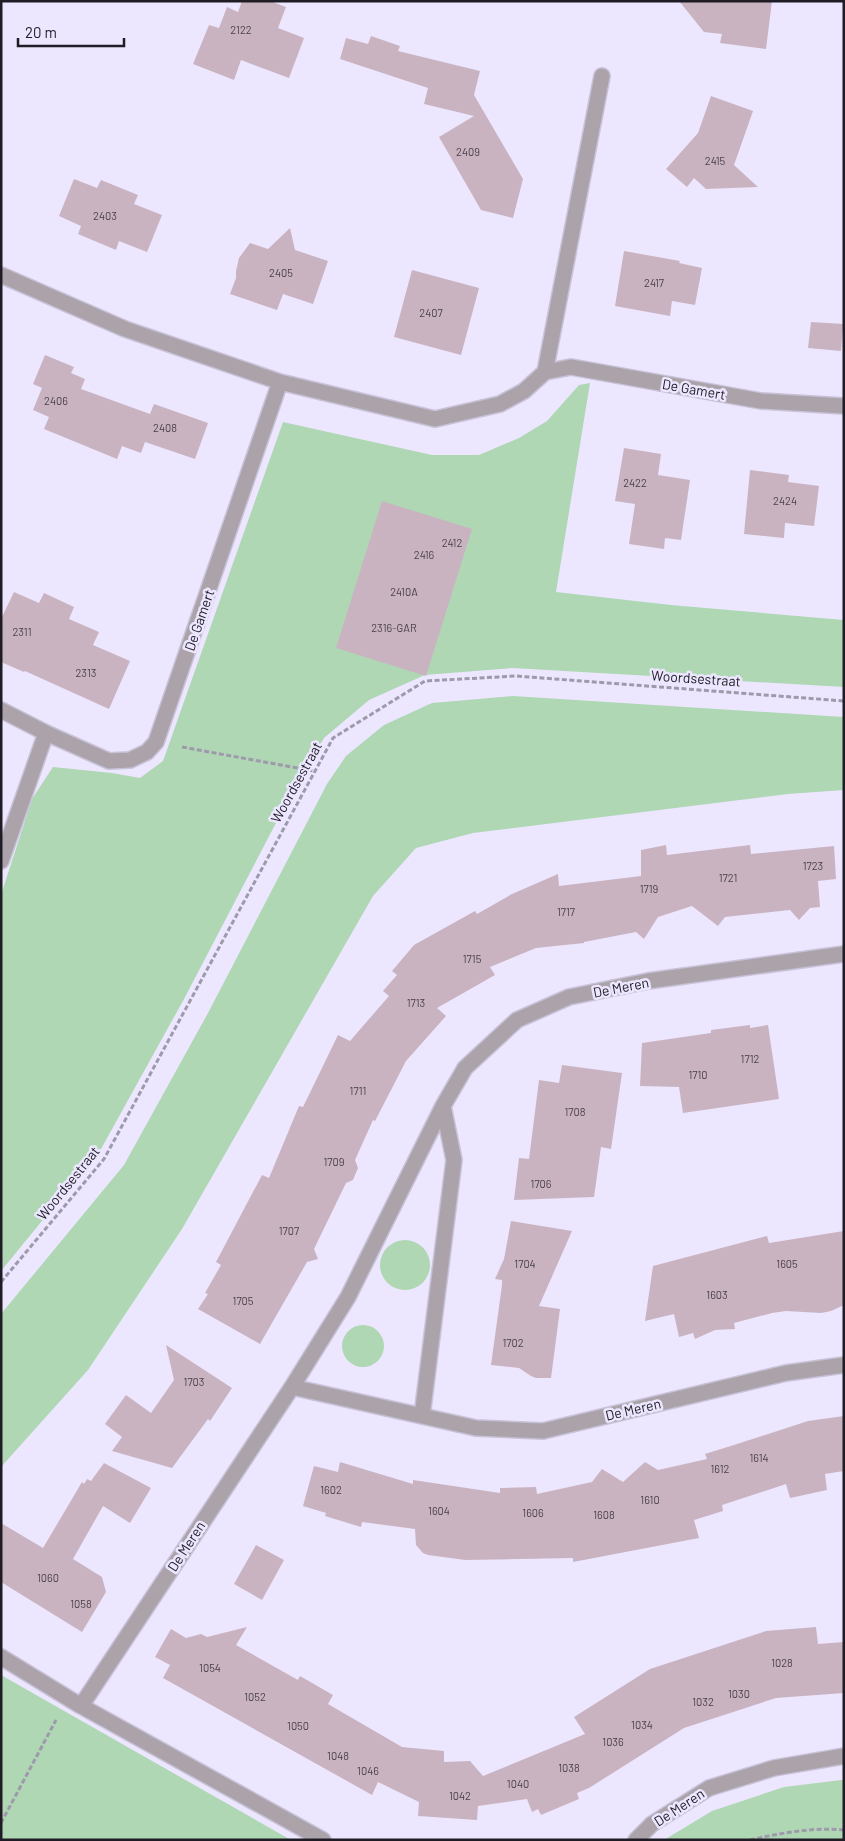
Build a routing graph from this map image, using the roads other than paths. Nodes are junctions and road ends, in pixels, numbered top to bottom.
1 (602, 76) dead end
2 (1, 274) edge
3 (545, 372) junction
4 (280, 382) junction
5 (844, 406) edge
6 (1, 710) edge
7 (46, 733) junction
8 (1, 861) edge
9 (844, 954) edge
10 (443, 1106) junction
11 (844, 1365) edge
12 (292, 1387) junction
13 (422, 1416) junction
14 (1, 1657) edge
15 (81, 1706) junction
16 (844, 1756) edge
17 (323, 1840) edge
18 (636, 1840) edge

1 - 3 street
2 - 4 street, De Gamert
3 - 4 street, De Gamert
3 - 5 street, De Gamert
4 - 7 street, De Gamert
6 - 7 street
7 - 8 street
9 - 10 street, De Meren
10 - 12 street, De Meren
10 - 13 street
11 - 13 street, De Meren
12 - 13 street, De Meren
12 - 15 street, De Meren
14 - 15 street
15 - 17 street
16 - 18 street, De Meren

